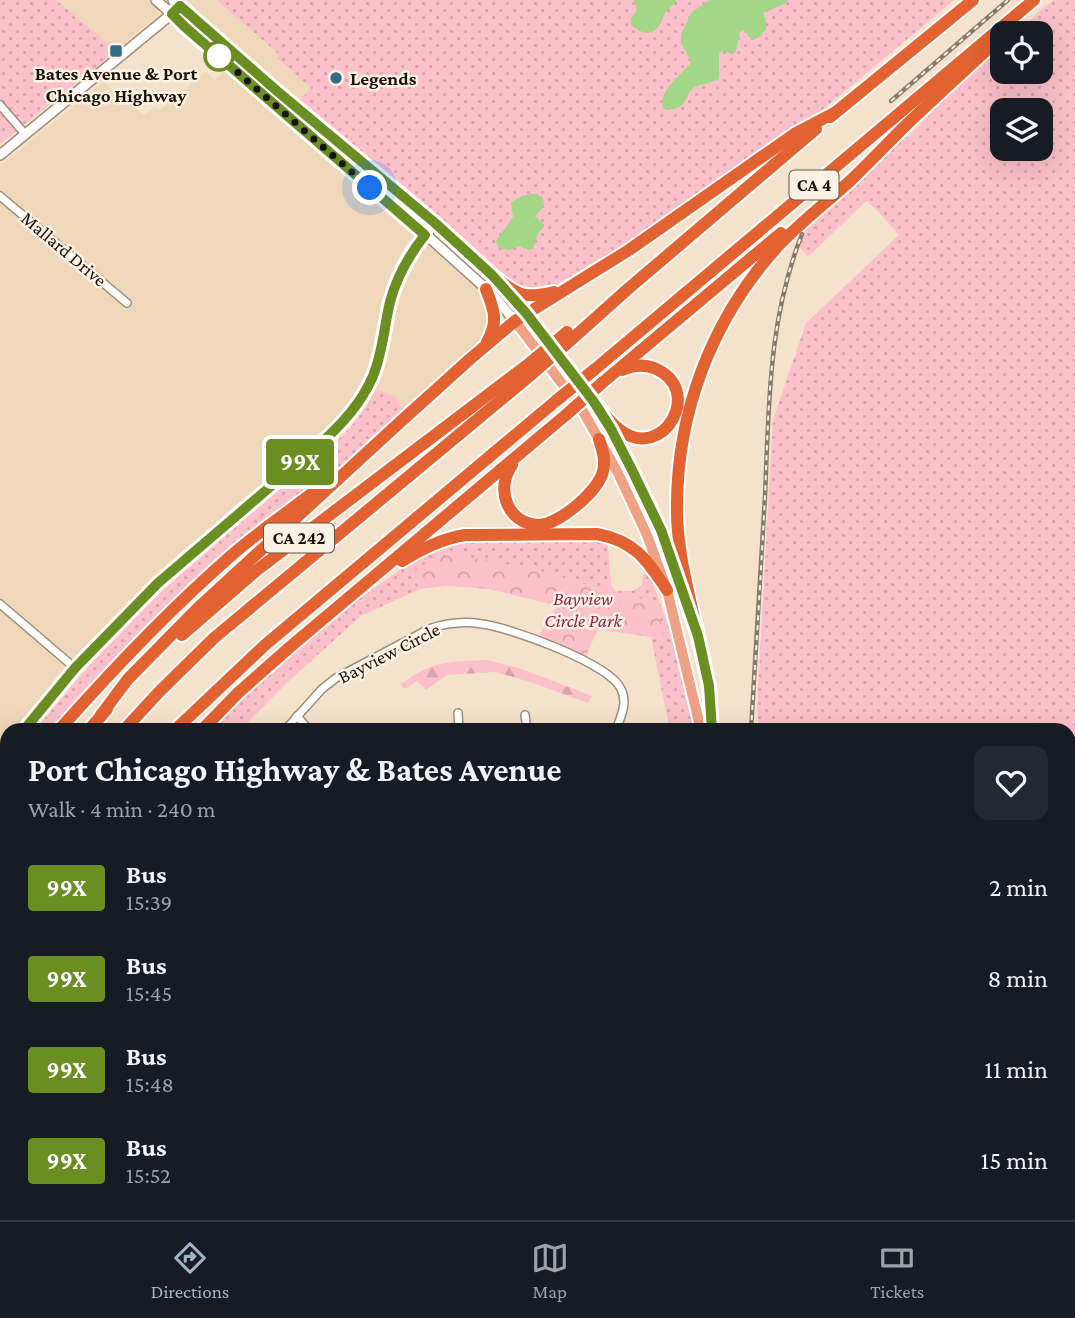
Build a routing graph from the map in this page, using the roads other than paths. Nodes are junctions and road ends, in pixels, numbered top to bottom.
1 (156, 0) edge
2 (973, 0) edge
3 (1036, 0) edge
4 (176, 3) edge
5 (172, 14) junction
6 (1016, 21) edge
7 (990, 46) edge
8 (0, 105) edge
9 (836, 112) junction
10 (25, 134) junction
11 (0, 155) edge
12 (866, 165) junction
13 (0, 195) edge
14 (435, 223) junction
15 (425, 235) junction
16 (492, 275) junction
17 (629, 288) joint
18 (486, 289) junction
19 (563, 290) junction
20 (127, 303) dead end
21 (521, 317) junction
22 (470, 359) junction
23 (529, 370) junction
24 (602, 385) junction
25 (591, 399) junction
26 (398, 424) junction
27 (599, 439) junction
28 (531, 444) junction
29 (667, 590) junction
30 (0, 604) edge
31 (326, 617) junction
32 (698, 636) junction
33 (75, 668) junction
34 (458, 713) dead end
35 (101, 715) junction
36 (525, 715) dead end
37 (297, 716) junction
38 (30, 723) edge
39 (65, 723) edge
40 (95, 723) edge
41 (131, 723) edge
42 (182, 723) edge
43 (209, 723) edge
44 (291, 723) edge
45 (303, 723) edge
46 (459, 723) edge
47 (526, 723) edge
48 (619, 723) edge
49 (699, 723) edge
50 (712, 723) edge

1 - 5 street
2 - 9 highway, CA 4
3 - 6 highway
3 - 42 highway, CA 4, bridge
4 - 5 street
4 - 14 street
5 - 10 street
5 - 15 street
7 - 12 highway
8 - 10 street
9 - 17 highway, CA 4
9 - 19 highway
10 - 11 street
12 - 24 highway
12 - 32 highway
13 - 20 street, Mallard Drive
14 - 15 street
14 - 16 street
15 - 18 street
15 - 33 street
16 - 19 highway
16 - 21 street
17 - 23 highway, CA 242, bridge
18 - 21 street
18 - 22 highway
19 - 21 highway
21 - 22 highway
21 - 25 main road
21 - 27 main road
22 - 26 highway
23 - 35 highway, CA 242
23 - 41 highway
24 - 25 highway, bridge
24 - 25 highway
25 - 28 highway, bridge
25 - 32 main road
26 - 35 highway
26 - 39 highway
27 - 28 highway
27 - 29 main road
28 - 31 highway
29 - 31 highway
29 - 49 main road
30 - 33 street
31 - 43 highway
32 - 50 main road
33 - 38 street
34 - 46 street
35 - 40 highway, CA 242
36 - 47 street
37 - 44 street, Bayview Circle
37 - 45 street
37 - 48 street, Bayview Circle

